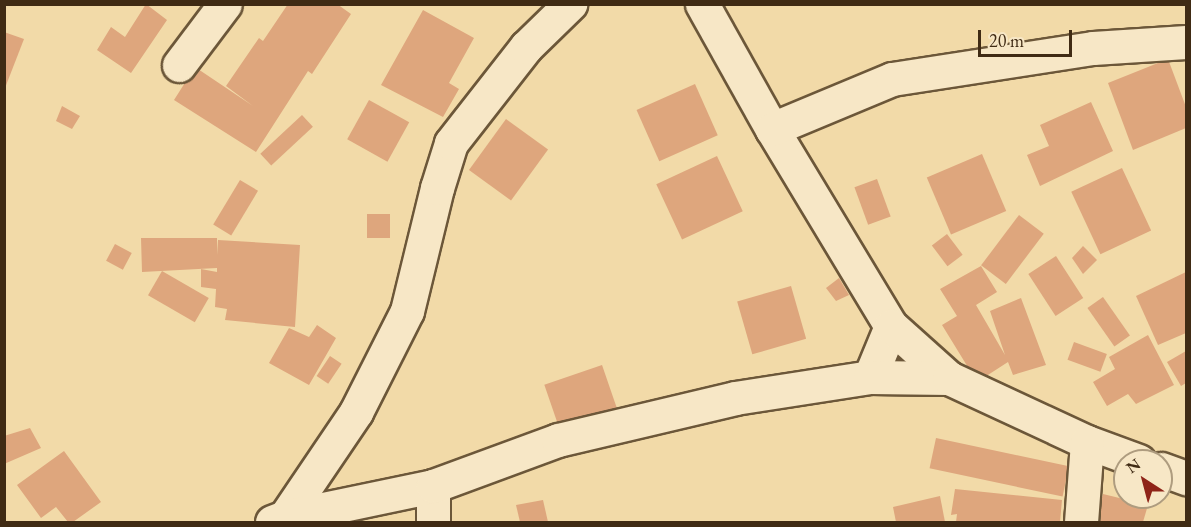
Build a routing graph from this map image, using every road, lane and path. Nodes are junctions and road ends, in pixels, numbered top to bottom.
1 (225, 4) edge
2 (570, 4) edge
3 (702, 4) edge
4 (1186, 42) edge
5 (179, 65) dead end
6 (772, 129) junction
7 (891, 326) junction
8 (870, 377) junction
9 (949, 378) junction
10 (1087, 442) junction
11 (1113, 452) edge
12 (433, 486) junction
13 (279, 520) edge
14 (434, 522) edge
15 (1081, 522) edge

1 - 5 street
2 - 13 street
3 - 6 street
4 - 6 street
6 - 7 street
7 - 8 street
7 - 9 street
8 - 9 street
8 - 12 street
9 - 10 street
10 - 11 street
10 - 15 street
12 - 13 street
12 - 14 street

